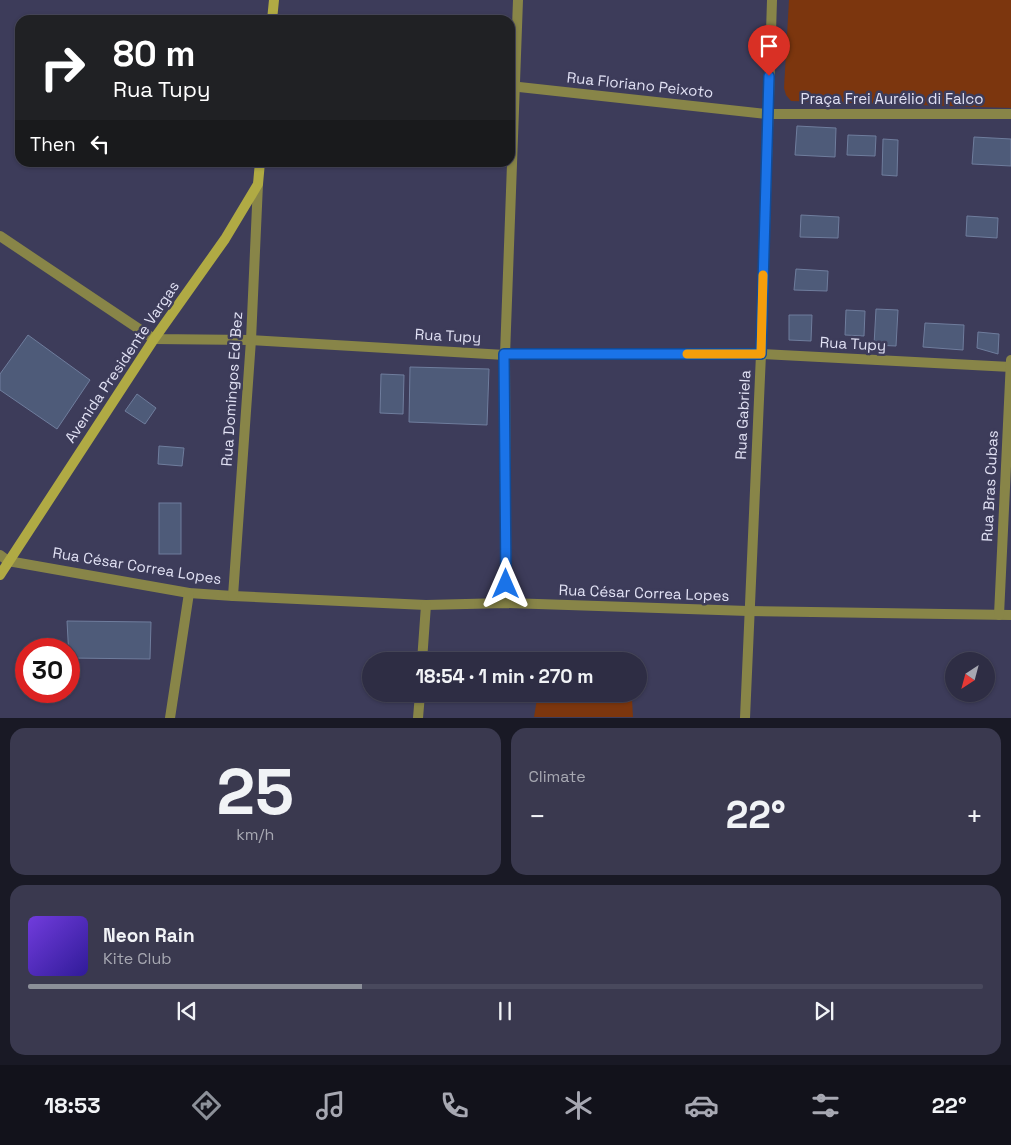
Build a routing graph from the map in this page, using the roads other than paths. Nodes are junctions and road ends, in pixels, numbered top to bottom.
1 (274, 0) edge
2 (518, 0) edge
3 (772, 0) edge
4 (272, 15) edge
5 (515, 43) edge
6 (515, 86) edge
7 (767, 114) junction
8 (1011, 114) edge
9 (260, 167) edge
10 (510, 167) edge
11 (258, 184) junction
12 (0, 236) edge
13 (154, 339) junction
14 (251, 340) junction
15 (504, 354) junction
16 (761, 354) junction
17 (1011, 360) edge
18 (1011, 367) edge
19 (4, 558) edge
20 (0, 575) edge
21 (189, 592) junction
22 (233, 596) junction
23 (506, 603) junction
24 (426, 604) junction
25 (748, 612) junction
26 (999, 614) junction
27 (1011, 615) edge
28 (423, 652) edge
29 (419, 702) edge
30 (170, 718) edge
31 (418, 718) edge
32 (744, 718) edge

1 - 4 main road
2 - 5 street
3 - 7 street
6 - 7 street, Rua Floriano Peixoto
7 - 8 street, Praça Frei Aurélio di Falco
7 - 16 street, Rua Gabriela
9 - 11 main road, Avenida Presidente Vargas
10 - 15 street
11 - 13 main road, Avenida Presidente Vargas
11 - 14 street, Rua Domingos Ed Bez
12 - 13 street
13 - 14 street, Rua Tupy
13 - 19 main road, Avenida Presidente Vargas
14 - 15 street, Rua Tupy
14 - 22 street, Rua Domingos Ed Bez
15 - 16 street, Rua Tupy
15 - 23 street
16 - 18 street, Rua Tupy
16 - 25 street, Rua Gabriela
17 - 18 street, Rua Bras Cubas
18 - 26 street, Rua Bras Cubas
19 - 20 main road, Avenida Presidente Vargas
19 - 21 street, Rua César Correa Lopes
21 - 22 street, Rua César Correa Lopes
21 - 30 street
22 - 24 street, Rua César Correa Lopes
23 - 24 street, Rua César Correa Lopes
23 - 25 street, Rua César Correa Lopes
24 - 28 street
25 - 26 street, Rua César Correa Lopes
25 - 32 street, Rua Gabriela
26 - 27 street, Rua César Correa Lopes
29 - 31 street

